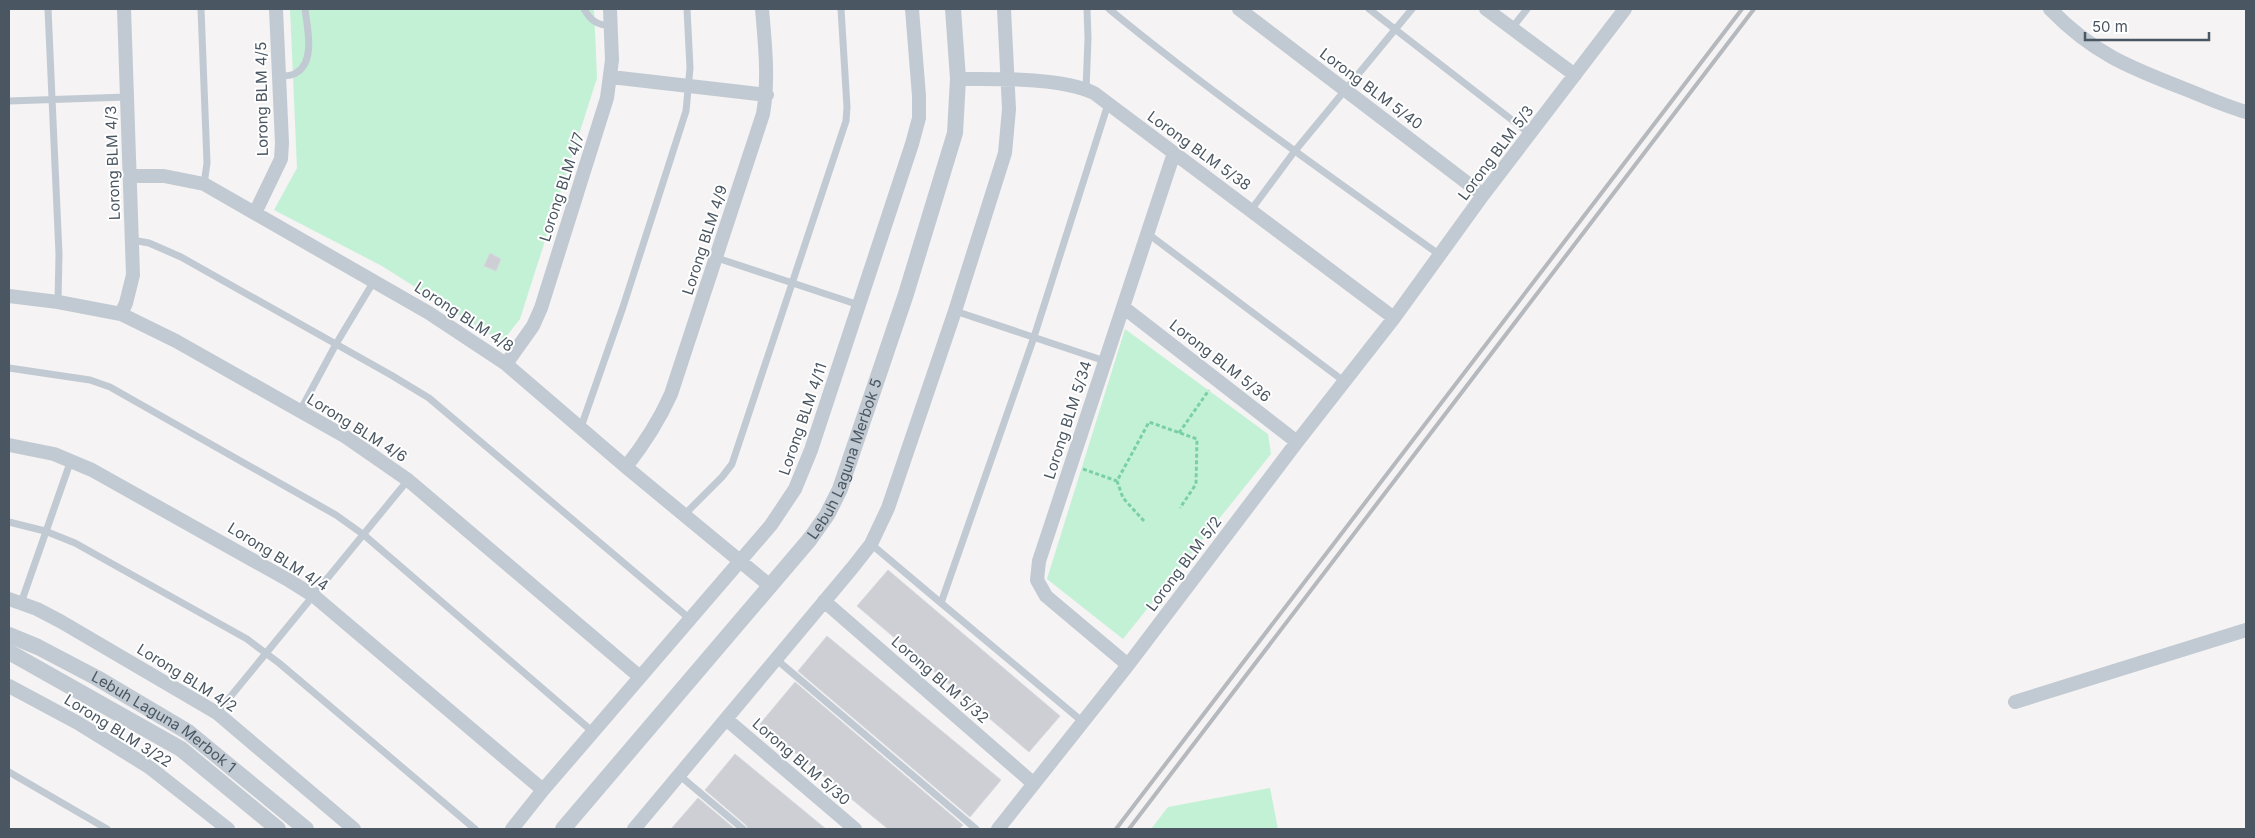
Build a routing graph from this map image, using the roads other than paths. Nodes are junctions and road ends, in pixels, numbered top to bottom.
1 (48, 9) edge
2 (124, 9) edge
3 (201, 9) edge
4 (276, 9) edge
5 (305, 9) edge
6 (584, 9) edge
7 (610, 9) edge
8 (687, 9) edge
9 (762, 9) edge
10 (842, 9) edge
11 (912, 9) edge
12 (953, 9) edge
13 (1004, 9) edge
14 (1086, 9) edge
15 (1109, 9) edge
16 (1239, 9) edge
17 (1369, 9) edge
18 (1412, 9) edge
19 (1486, 9) edge
20 (1527, 9) edge
21 (1625, 9) edge
22 (2050, 9) edge
23 (611, 26) junction
24 (1512, 28) junction
25 (1396, 30) junction
26 (1575, 75) junction
27 (280, 76) junction
28 (611, 77) junction
29 (958, 79) junction
30 (1008, 79) junction
31 (690, 87) junction
32 (1086, 90) junction
33 (1345, 90) junction
34 (767, 95) junction
35 (127, 97) junction
36 (52, 99) junction
37 (9, 101) edge
38 (1108, 104) junction
39 (2246, 112) edge
40 (1530, 135) junction
41 (1294, 152) junction
42 (1174, 153) junction
43 (129, 176) junction
44 (204, 184) junction
45 (1483, 195) junction
46 (1251, 210) junction
47 (255, 213) junction
48 (1147, 232) junction
49 (132, 240) junction
50 (1440, 255) junction
51 (717, 258) junction
52 (374, 280) junction
53 (791, 282) junction
54 (9, 296) edge
55 (58, 302) junction
56 (859, 305) junction
57 (1123, 307) junction
58 (955, 311) junction
59 (121, 314) junction
60 (1394, 318) junction
61 (1034, 337) junction
62 (336, 344) junction
63 (1105, 361) junction
64 (506, 364) junction
65 (9, 368) edge
66 (1345, 382) junction
67 (300, 411) junction
68 (581, 428) junction
69 (1297, 442) junction
70 (9, 445) edge
71 (71, 460) junction
72 (626, 467) junction
73 (408, 480) junction
74 (684, 516) junction
75 (9, 522) edge
76 (45, 531) junction
77 (364, 535) junction
78 (871, 544) junction
79 (740, 561) junction
80 (769, 585) junction
81 (314, 596) junction
82 (15, 601) edge
83 (824, 601) junction
84 (941, 603) junction
85 (690, 619) junction
86 (2246, 630) edge
87 (9, 635) edge
88 (9, 652) edge
89 (266, 652) junction
90 (777, 660) junction
91 (1128, 665) junction
92 (640, 677) junction
93 (9, 686) edge
94 (2015, 702) dead end
95 (216, 713) junction
96 (726, 719) junction
97 (1083, 722) junction
98 (594, 732) junction
99 (9, 772) edge
100 (680, 775) junction
101 (1034, 784) junction
102 (543, 790) junction
103 (107, 829) edge
104 (228, 829) edge
105 (278, 829) edge
106 (306, 829) edge
107 (354, 829) edge
108 (476, 829) edge
109 (512, 829) edge
110 (563, 829) edge
111 (634, 829) edge
112 (743, 829) edge
113 (855, 829) edge
114 (976, 829) edge
115 (998, 829) edge

1 - 36 lane
2 - 35 street, Lorong BLM 4/3
3 - 44 lane
4 - 27 street, Lorong BLM 4/5
5 - 27 lane
6 - 23 lane
7 - 23 street, Lorong BLM 4/7
8 - 31 lane
9 - 34 street, Lorong BLM 4/9
10 - 53 lane
11 - 56 street, Lorong BLM 4/11
12 - 29 street, Lebuh Laguna Merbok 5
13 - 30 street
14 - 32 lane
15 - 41 lane
16 - 33 street, Lorong BLM 5/40
17 - 25 lane
18 - 25 lane
19 - 24 street
20 - 24 lane
21 - 26 street, Lorong BLM 5/3
22 - 39 street
23 - 28 street, Lorong BLM 4/7
24 - 26 street
25 - 33 lane
25 - 40 lane
26 - 40 street, Lorong BLM 5/3
27 - 47 street, Lorong BLM 4/5
28 - 31 street
28 - 64 street, Lorong BLM 4/7
29 - 30 street, Lorong BLM 5/38
29 - 80 street, Lebuh Laguna Merbok 5
30 - 32 street, Lorong BLM 5/38
30 - 58 street
31 - 34 street
31 - 68 lane
32 - 38 street, Lorong BLM 5/38
33 - 41 lane
33 - 45 street, Lorong BLM 5/40
34 - 51 street, Lorong BLM 4/9
35 - 36 lane
35 - 43 street, Lorong BLM 4/3
36 - 37 lane
36 - 55 lane
38 - 42 street, Lorong BLM 5/38
38 - 61 lane
40 - 45 street, Lorong BLM 5/3
41 - 46 lane
41 - 50 lane
42 - 46 street, Lorong BLM 5/38
42 - 48 street, Lorong BLM 5/34
43 - 44 street, Lorong BLM 4/8
43 - 49 street, Lorong BLM 4/3
44 - 47 street, Lorong BLM 4/8
45 - 50 street, Lorong BLM 5/3
46 - 60 street, Lorong BLM 5/38
47 - 52 street, Lorong BLM 4/8
48 - 57 street, Lorong BLM 5/34
48 - 66 lane
49 - 59 street, Lorong BLM 4/3
49 - 62 lane
50 - 60 street, Lorong BLM 5/3
51 - 53 lane
51 - 72 street, Lorong BLM 4/9
52 - 62 lane
52 - 64 street, Lorong BLM 4/8
53 - 56 lane
53 - 74 lane
54 - 55 street, Lorong BLM 4/6
55 - 59 street, Lorong BLM 4/6
56 - 79 street, Lorong BLM 4/11
57 - 63 street, Lorong BLM 5/34
57 - 69 street, Lorong BLM 5/36
58 - 61 lane
58 - 78 street
59 - 67 street, Lorong BLM 4/6
60 - 66 street, Lorong BLM 5/2
61 - 63 lane
61 - 84 lane
62 - 67 lane
62 - 85 lane
63 - 91 street, Lorong BLM 5/34
64 - 68 street, Lorong BLM 4/8
65 - 77 lane
66 - 69 street, Lorong BLM 5/2
67 - 73 street, Lorong BLM 4/6
68 - 72 street, Lorong BLM 4/8
69 - 91 street, Lorong BLM 5/2
70 - 71 street, Lorong BLM 4/4
71 - 76 lane
71 - 81 street, Lorong BLM 4/4
72 - 74 street, Lorong BLM 4/8
73 - 77 lane
73 - 92 street, Lorong BLM 4/6
74 - 79 street, Lorong BLM 4/8
75 - 76 lane
76 - 82 lane
76 - 89 lane
77 - 81 lane
77 - 98 lane
78 - 83 street
78 - 84 lane
79 - 80 street, Lorong BLM 4/8
79 - 85 street, Lorong BLM 4/11
80 - 110 street, Lebuh Laguna Merbok 5
81 - 89 lane
81 - 102 street, Lorong BLM 4/4
82 - 95 street, Lorong BLM 4/2
83 - 90 street
83 - 101 street, Lorong BLM 5/32
84 - 97 lane
85 - 92 street, Lorong BLM 4/11
86 - 94 street
87 - 106 street, Lebuh Laguna Merbok 1
88 - 105 street, Lebuh Laguna Merbok 1
89 - 95 lane
89 - 108 lane
90 - 96 street
90 - 114 lane
91 - 97 street, Lorong BLM 5/2
92 - 98 street, Lorong BLM 4/11
93 - 104 street, Lorong BLM 3/22
95 - 107 street, Lorong BLM 4/2
96 - 100 street
96 - 113 street, Lorong BLM 5/30
97 - 101 street, Lorong BLM 5/2
98 - 102 street, Lorong BLM 4/11
99 - 103 lane
100 - 111 street
100 - 112 lane
101 - 115 street, Lorong BLM 5/2
102 - 109 street

